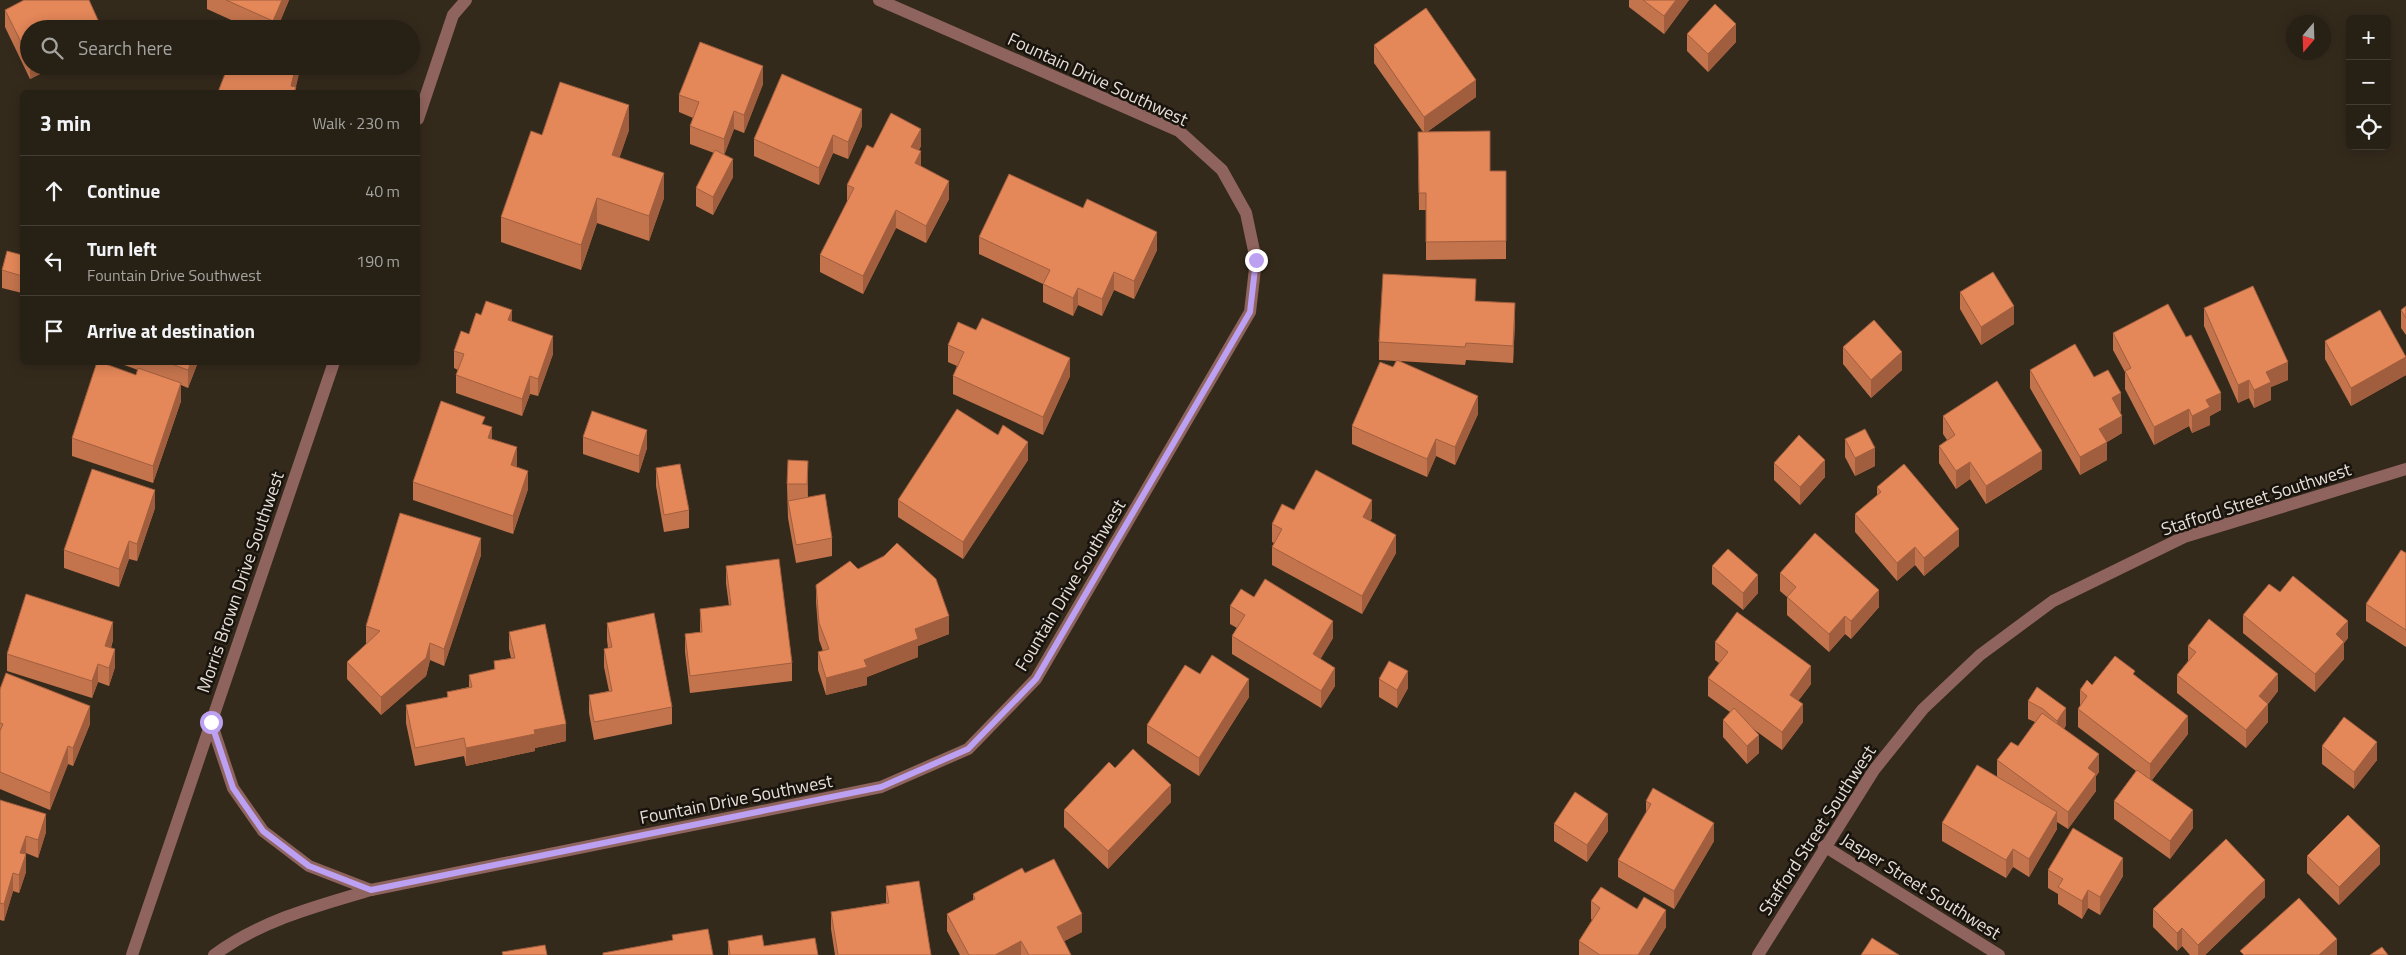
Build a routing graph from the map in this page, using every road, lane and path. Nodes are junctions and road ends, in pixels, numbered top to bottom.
1 (452, 0) edge
2 (466, 0) edge
3 (879, 0) edge
4 (453, 15) junction
5 (420, 113) edge
6 (333, 365) edge
7 (2406, 469) edge
8 (211, 722) junction
9 (1824, 846) junction
10 (371, 890) junction
11 (132, 955) edge
12 (214, 955) edge
13 (1758, 955) edge
14 (1999, 955) edge

1 - 4 street
2 - 4 street
3 - 10 street, Fountain Drive Southwest
4 - 5 street
6 - 8 street, Morris Brown Drive Southwest
7 - 9 street, Stafford Street Southwest
8 - 10 street
8 - 11 street, Morris Brown Drive Southwest
9 - 13 street, Stafford Street Southwest
9 - 14 street, Jasper Street Southwest
10 - 12 street, Fountain Drive Southwest

